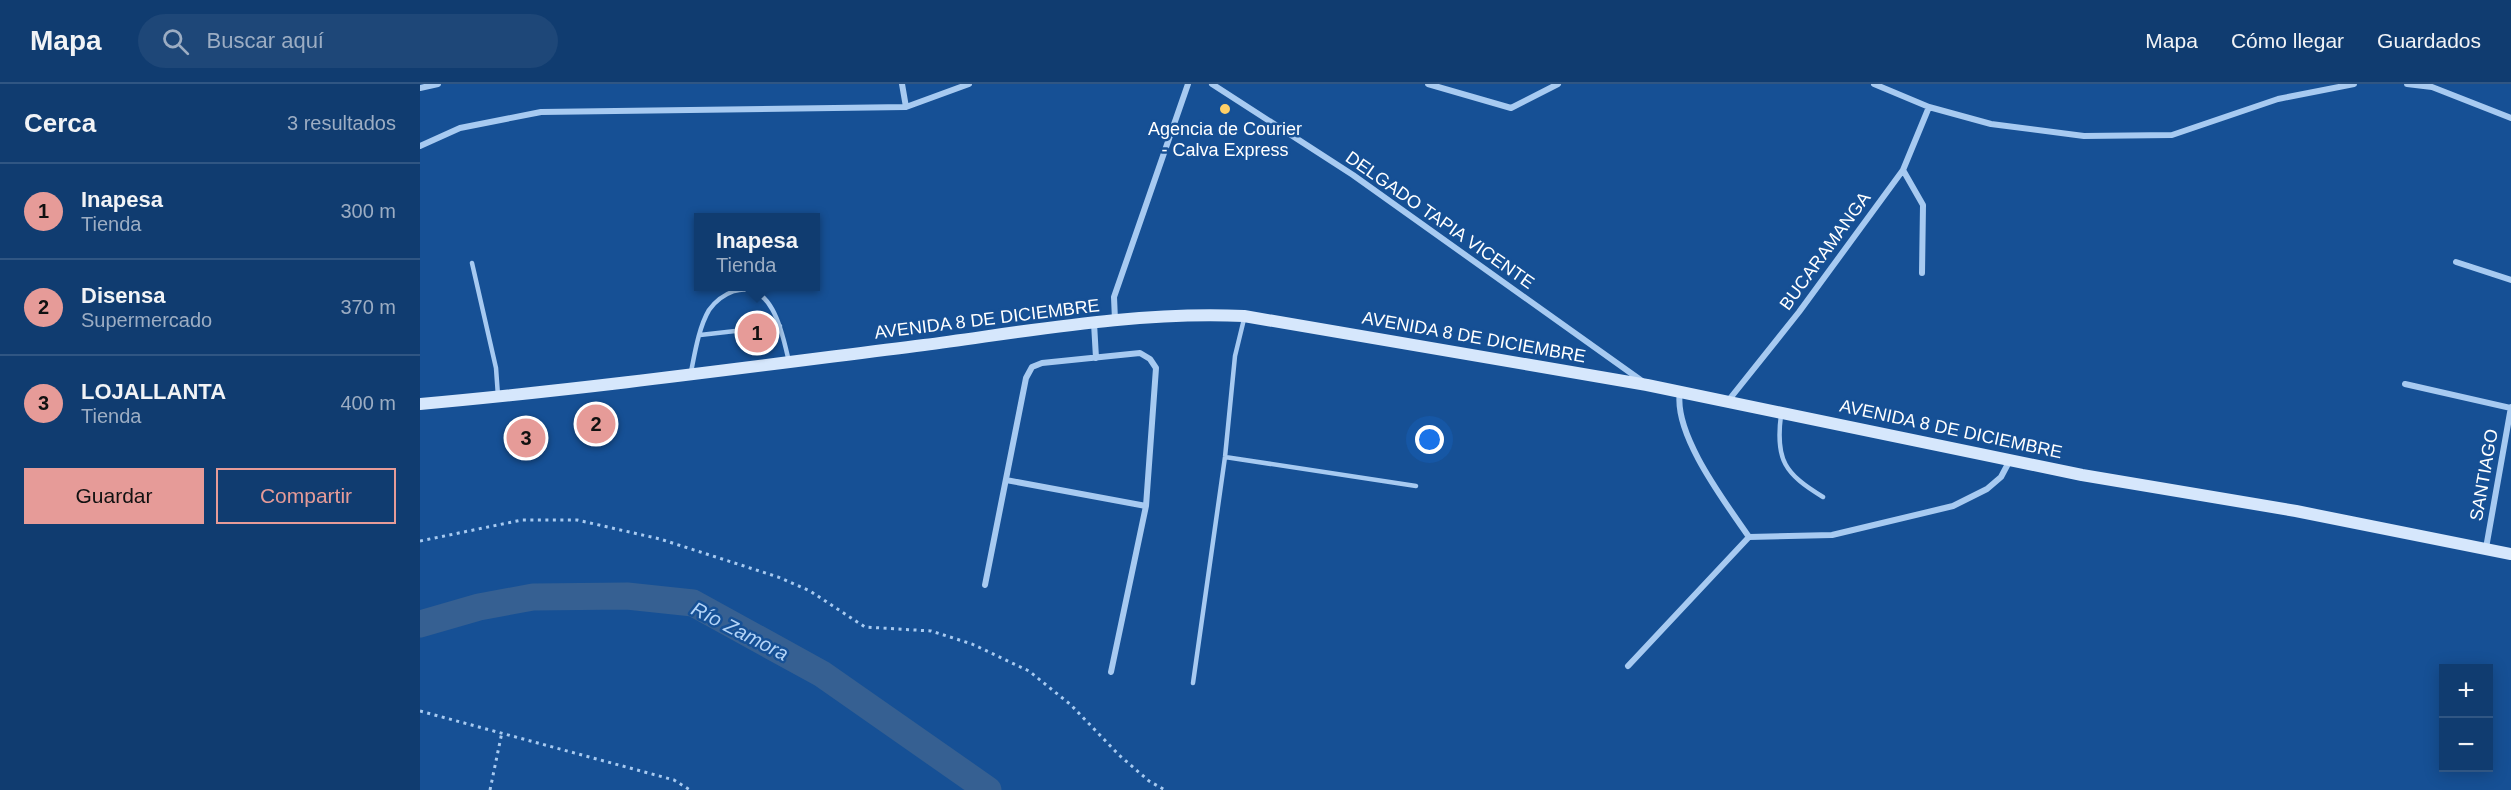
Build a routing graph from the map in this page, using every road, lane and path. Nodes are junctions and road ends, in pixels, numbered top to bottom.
1 (438, 84) edge
2 (902, 84) edge
3 (969, 84) edge
4 (1188, 84) edge
5 (1212, 84) edge
6 (1558, 84) edge
7 (1874, 84) edge
8 (2354, 84) edge
9 (2407, 84) edge
10 (1431, 85) edge
11 (2433, 85) edge
12 (420, 88) edge
13 (906, 107) junction
14 (1929, 107) junction
15 (2511, 118) edge
16 (420, 146) edge
17 (1904, 170) junction
18 (2456, 262) dead end
19 (472, 263) dead end
20 (1922, 273) dead end
21 (2511, 280) edge
22 (736, 291) edge
23 (748, 291) edge
24 (1244, 316) junction
25 (1115, 321) junction
26 (1094, 323) junction
27 (780, 326) junction
28 (700, 334) junction
29 (1096, 358) junction
30 (789, 362) junction
31 (690, 374) junction
32 (2405, 384) dead end
33 (1647, 385) junction
34 (1680, 392) junction
35 (498, 396) junction
36 (422, 401) edge
37 (1728, 401) junction
38 (2511, 408) edge
39 (1781, 412) junction
40 (1225, 457) junction
41 (2010, 460) junction
42 (1006, 480) junction
43 (1416, 486) dead end
44 (1823, 497) dead end
45 (1146, 506) junction
46 (1749, 537) junction
47 (420, 541) edge
48 (2486, 548) junction
49 (2511, 554) edge
50 (985, 585) dead end
51 (1628, 666) dead end
52 (1111, 672) dead end
53 (1193, 683) dead end
54 (420, 711) edge
55 (502, 732) junction
56 (490, 790) edge
57 (690, 790) edge
58 (1165, 790) edge

1 - 12 street
2 - 13 street
3 - 13 street
4 - 25 street
5 - 33 street, DELGADO TAPIA VICENTE
6 - 10 street
7 - 14 street
8 - 14 street
9 - 11 street
11 - 15 street
13 - 16 street
14 - 17 street, BUCARAMANGA
17 - 20 street
17 - 37 street, BUCARAMANGA
18 - 21 street
19 - 35 lane
22 - 28 lane
23 - 27 lane
24 - 25 main road, AVENIDA 8 DE DICIEMBRE
24 - 33 main road, AVENIDA 8 DE DICIEMBRE
24 - 40 lane
25 - 26 main road, AVENIDA 8 DE DICIEMBRE
26 - 29 street
26 - 30 main road, AVENIDA 8 DE DICIEMBRE
27 - 28 lane
27 - 30 lane
28 - 31 lane
29 - 42 street
29 - 45 street
30 - 31 main road, AVENIDA 8 DE DICIEMBRE
31 - 35 main road, AVENIDA 8 DE DICIEMBRE
32 - 38 street
33 - 34 main road, AVENIDA 8 DE DICIEMBRE
34 - 37 main road, AVENIDA 8 DE DICIEMBRE
34 - 46 street
35 - 36 main road, AVENIDA 8 DE DICIEMBRE
37 - 39 main road, AVENIDA 8 DE DICIEMBRE
38 - 48 street, SANTIAGO
39 - 41 main road, AVENIDA 8 DE DICIEMBRE
39 - 44 lane
40 - 43 lane
40 - 53 lane
41 - 46 street
41 - 48 main road, AVENIDA 8 DE DICIEMBRE
42 - 45 street
42 - 50 street
45 - 52 street
46 - 51 street
47 - 58 path
48 - 49 main road, AVENIDA 8 DE DICIEMBRE
54 - 55 path
55 - 56 path
55 - 57 path

